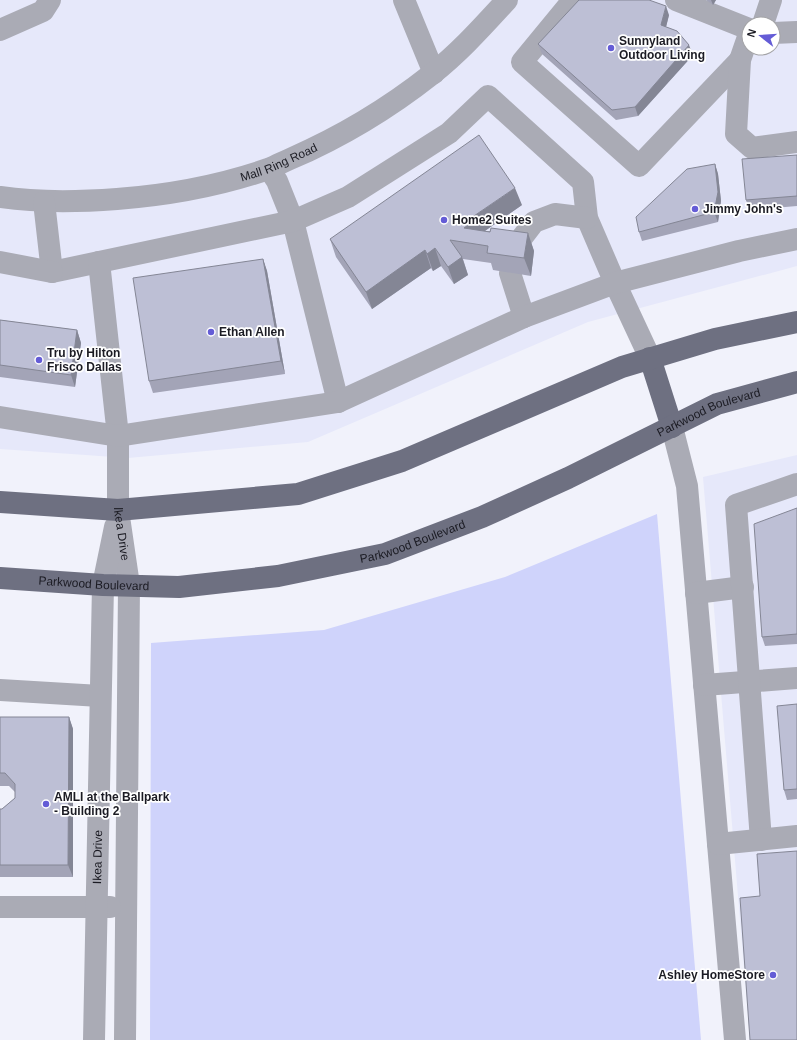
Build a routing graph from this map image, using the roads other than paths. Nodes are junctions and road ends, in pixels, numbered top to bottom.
1 (50, 0) edge
2 (404, 0) edge
3 (507, 0) edge
4 (573, 0) edge
5 (676, 0) edge
6 (771, 0) edge
7 (766, 16) edge
8 (741, 26) edge
9 (0, 30) edge
10 (797, 32) edge
11 (781, 33) edge
12 (741, 56) edge
13 (740, 60) junction
14 (434, 73) junction
15 (797, 142) edge
16 (269, 169) junction
17 (0, 197) edge
18 (44, 202) junction
19 (587, 218) junction
20 (293, 221) junction
21 (797, 239) edge
22 (514, 248) edge
23 (0, 262) edge
24 (99, 262) junction
25 (52, 272) junction
26 (510, 273) edge
27 (615, 283) junction
28 (524, 316) junction
29 (797, 322) edge
30 (650, 358) junction
31 (797, 382) edge
32 (338, 402) junction
33 (0, 417) edge
34 (672, 427) junction
35 (118, 436) junction
36 (797, 484) edge
37 (0, 502) edge
38 (118, 510) junction
39 (0, 578) edge
40 (103, 585) junction
41 (129, 585) junction
42 (742, 587) junction
43 (696, 593) junction
44 (797, 678) edge
45 (750, 681) junction
46 (704, 685) junction
47 (0, 690) edge
48 (100, 696) junction
49 (797, 836) edge
50 (761, 840) junction
51 (718, 844) junction
52 (96, 906) junction
53 (0, 907) edge
54 (127, 907) junction
55 (94, 1040) edge
56 (125, 1040) edge
57 (735, 1040) edge

1 - 9 street
2 - 14 street
3 - 14 street, Mall Ring Road
4 - 13 street
5 - 8 street
6 - 7 street
10 - 11 street
12 - 13 street
13 - 15 street
14 - 16 street, Mall Ring Road
16 - 18 street, Mall Ring Road
16 - 20 street
17 - 18 street, Mall Ring Road
18 - 25 street
19 - 20 street
19 - 22 street
19 - 27 street
20 - 24 street
20 - 32 street
21 - 27 street
23 - 25 street
24 - 25 street
24 - 35 street
26 - 28 street
27 - 28 street
27 - 30 street
28 - 32 street
29 - 30 main road
30 - 34 main road
30 - 38 main road
31 - 34 main road, Parkwood Boulevard
32 - 35 street
33 - 35 street
34 - 41 main road, Parkwood Boulevard
34 - 43 street
35 - 38 street
36 - 42 street
37 - 38 main road
38 - 40 street, Ikea Drive
38 - 41 street, Ikea Drive
39 - 40 main road, Parkwood Boulevard
40 - 41 main road, Parkwood Boulevard
40 - 48 street, Ikea Drive
41 - 54 street, Ikea Drive
42 - 43 street
42 - 45 street
43 - 46 street
44 - 45 street
45 - 46 street
45 - 50 street
46 - 51 street
47 - 48 street
48 - 52 street, Ikea Drive
49 - 50 street
50 - 51 street
51 - 57 street
52 - 53 street
52 - 54 street
52 - 55 street, Ikea Drive
54 - 56 street, Ikea Drive

